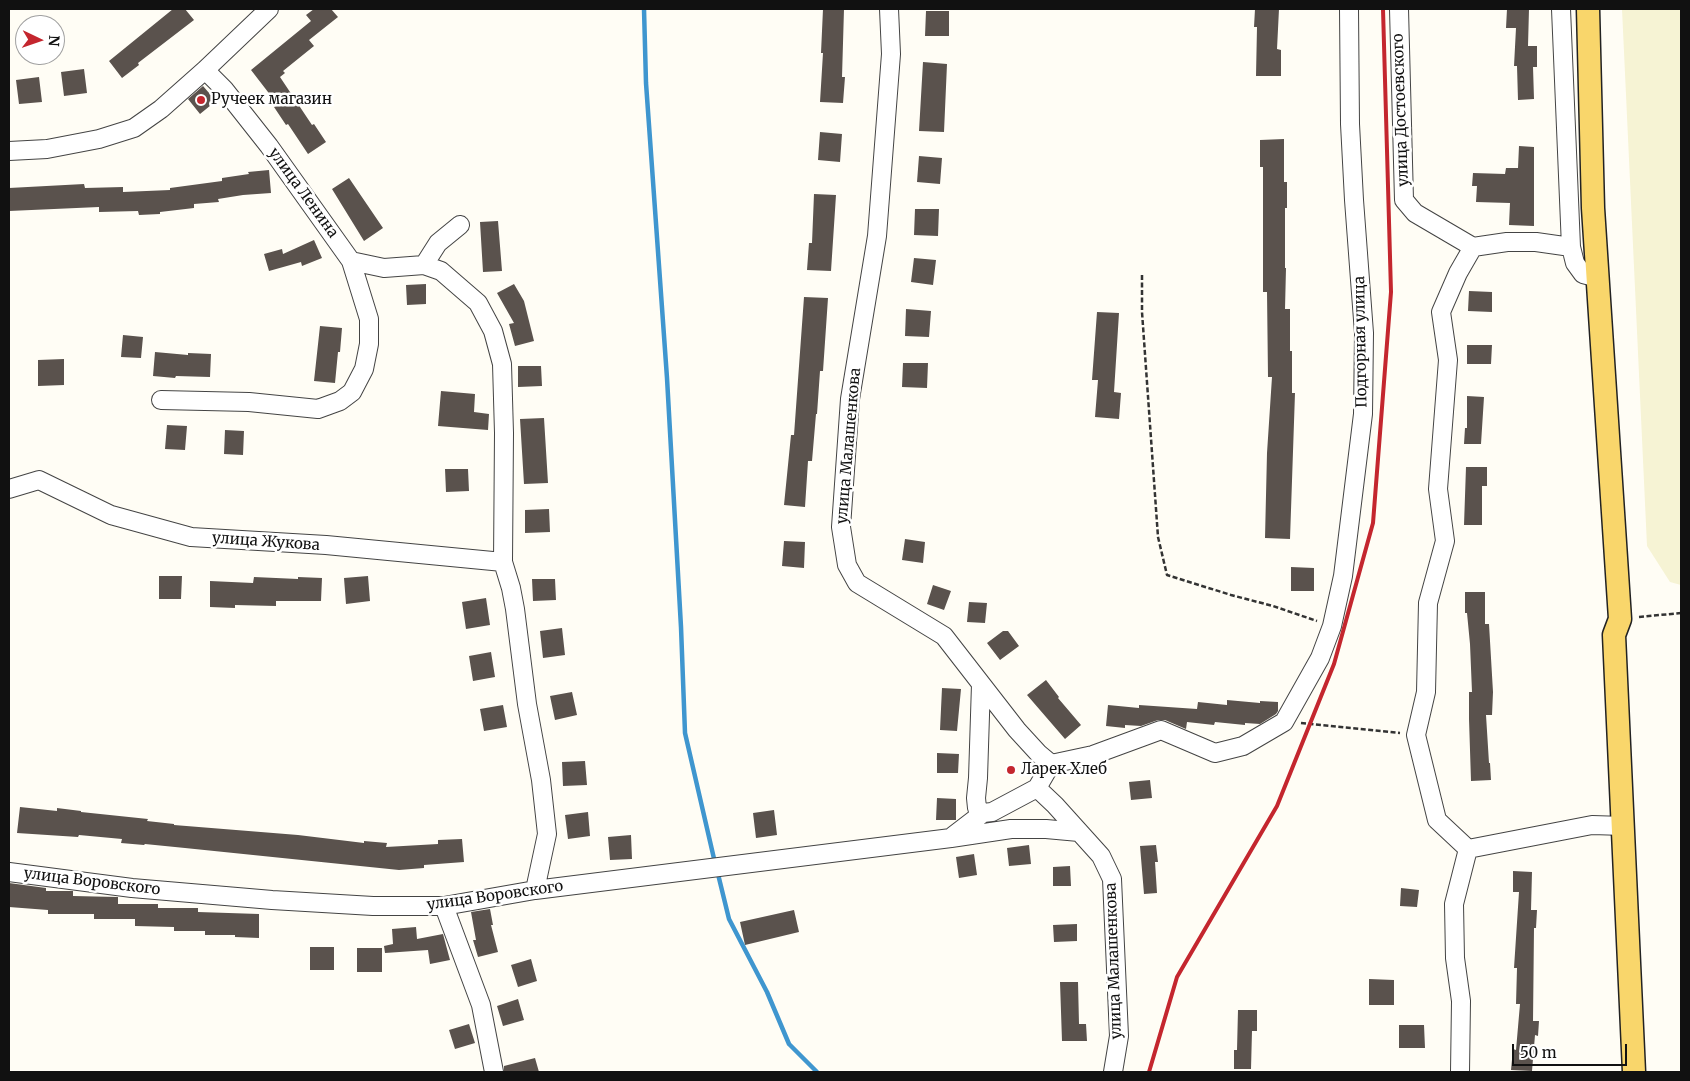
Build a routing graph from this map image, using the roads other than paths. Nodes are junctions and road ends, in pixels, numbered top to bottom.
1 (269, 9) edge
2 (889, 9) edge
3 (1349, 9) edge
4 (1398, 9) edge
5 (1561, 9) edge
6 (1588, 9) edge
7 (205, 70) junction
8 (9, 151) edge
9 (460, 225) dead end
10 (1473, 247) junction
11 (1571, 248) junction
12 (351, 261) junction
13 (424, 265) junction
14 (1598, 278) junction
15 (161, 400) dead end
16 (9, 489) edge
17 (503, 562) junction
18 (982, 684) junction
19 (1051, 764) junction
20 (1037, 788) junction
21 (983, 813) junction
22 (1624, 826) junction
23 (1079, 832) junction
24 (951, 838) junction
25 (1468, 849) junction
26 (9, 872) edge
27 (535, 890) junction
28 (444, 906) junction
29 (494, 1072) edge
30 (1113, 1072) edge
31 (1460, 1072) edge
32 (1634, 1072) edge

1 - 7 street
2 - 18 street, улица Малашенкова
3 - 19 street, Подгорная улица
4 - 10 street, улица Достоевского
5 - 11 street
6 - 14 main road
7 - 8 street
7 - 12 street, улица Ленина
9 - 13 street
10 - 11 street
10 - 25 street
11 - 14 street
12 - 13 street
12 - 15 street
13 - 17 street
14 - 22 main road
16 - 17 street, улица Жукова
17 - 27 street
18 - 19 street, улица Малашенкова
18 - 21 street
19 - 20 street
20 - 21 street
20 - 23 street, улица Малашенкова
21 - 24 street
22 - 25 street
22 - 32 main road
23 - 24 street, улица Воровского
23 - 30 street, улица Малашенкова
24 - 27 street, улица Воровского
25 - 31 street
26 - 28 street, улица Воровского
27 - 28 street, улица Воровского
28 - 29 street

